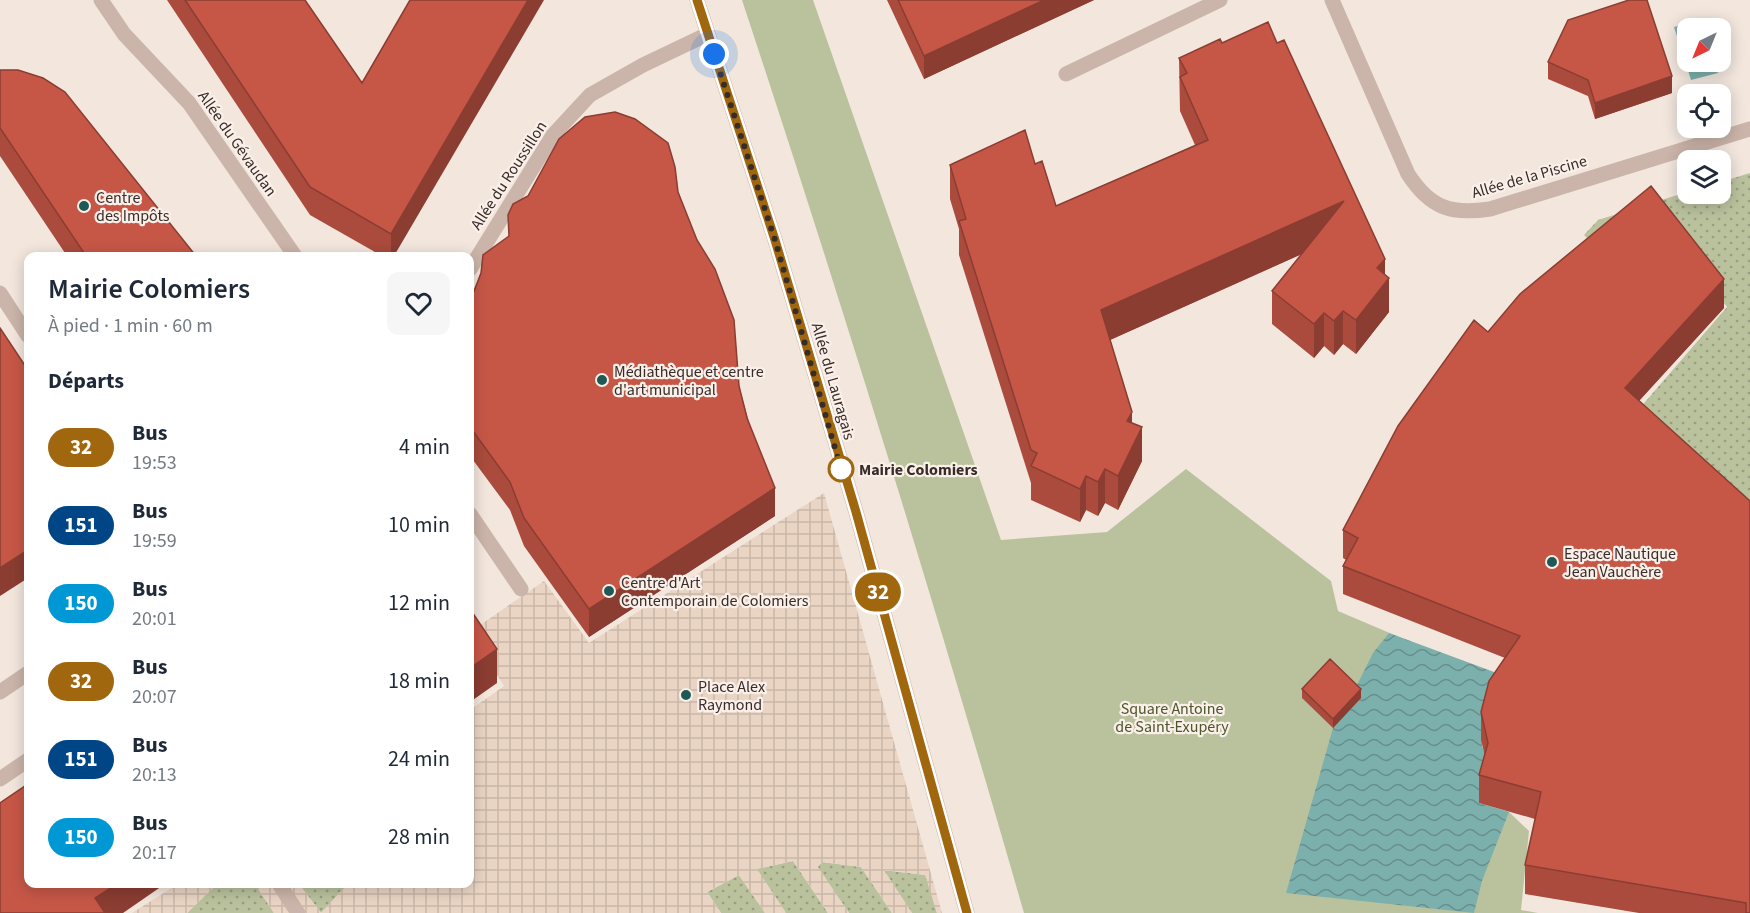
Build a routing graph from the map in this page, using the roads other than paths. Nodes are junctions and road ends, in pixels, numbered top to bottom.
1 (101, 0) edge
2 (697, 0) edge
3 (1220, 0) edge
4 (1332, 0) edge
5 (708, 34) junction
6 (1066, 74) dead end
7 (1750, 129) edge
8 (292, 252) edge
9 (474, 263) edge
10 (0, 294) edge
11 (24, 330) edge
12 (474, 520) edge
13 (521, 589) dead end
14 (24, 676) edge
15 (0, 692) edge
16 (24, 763) edge
17 (0, 779) edge
18 (282, 888) edge
19 (298, 913) edge
20 (967, 913) edge

1 - 8 street, Allée du Gévaudan
2 - 5 street, Allée du Lauragais
3 - 6 street
4 - 7 street, Allée de la Piscine
5 - 9 street, Allée du Roussillon
5 - 20 street, Allée du Lauragais
10 - 11 street
12 - 13 street
14 - 15 street
16 - 17 street
18 - 19 street

